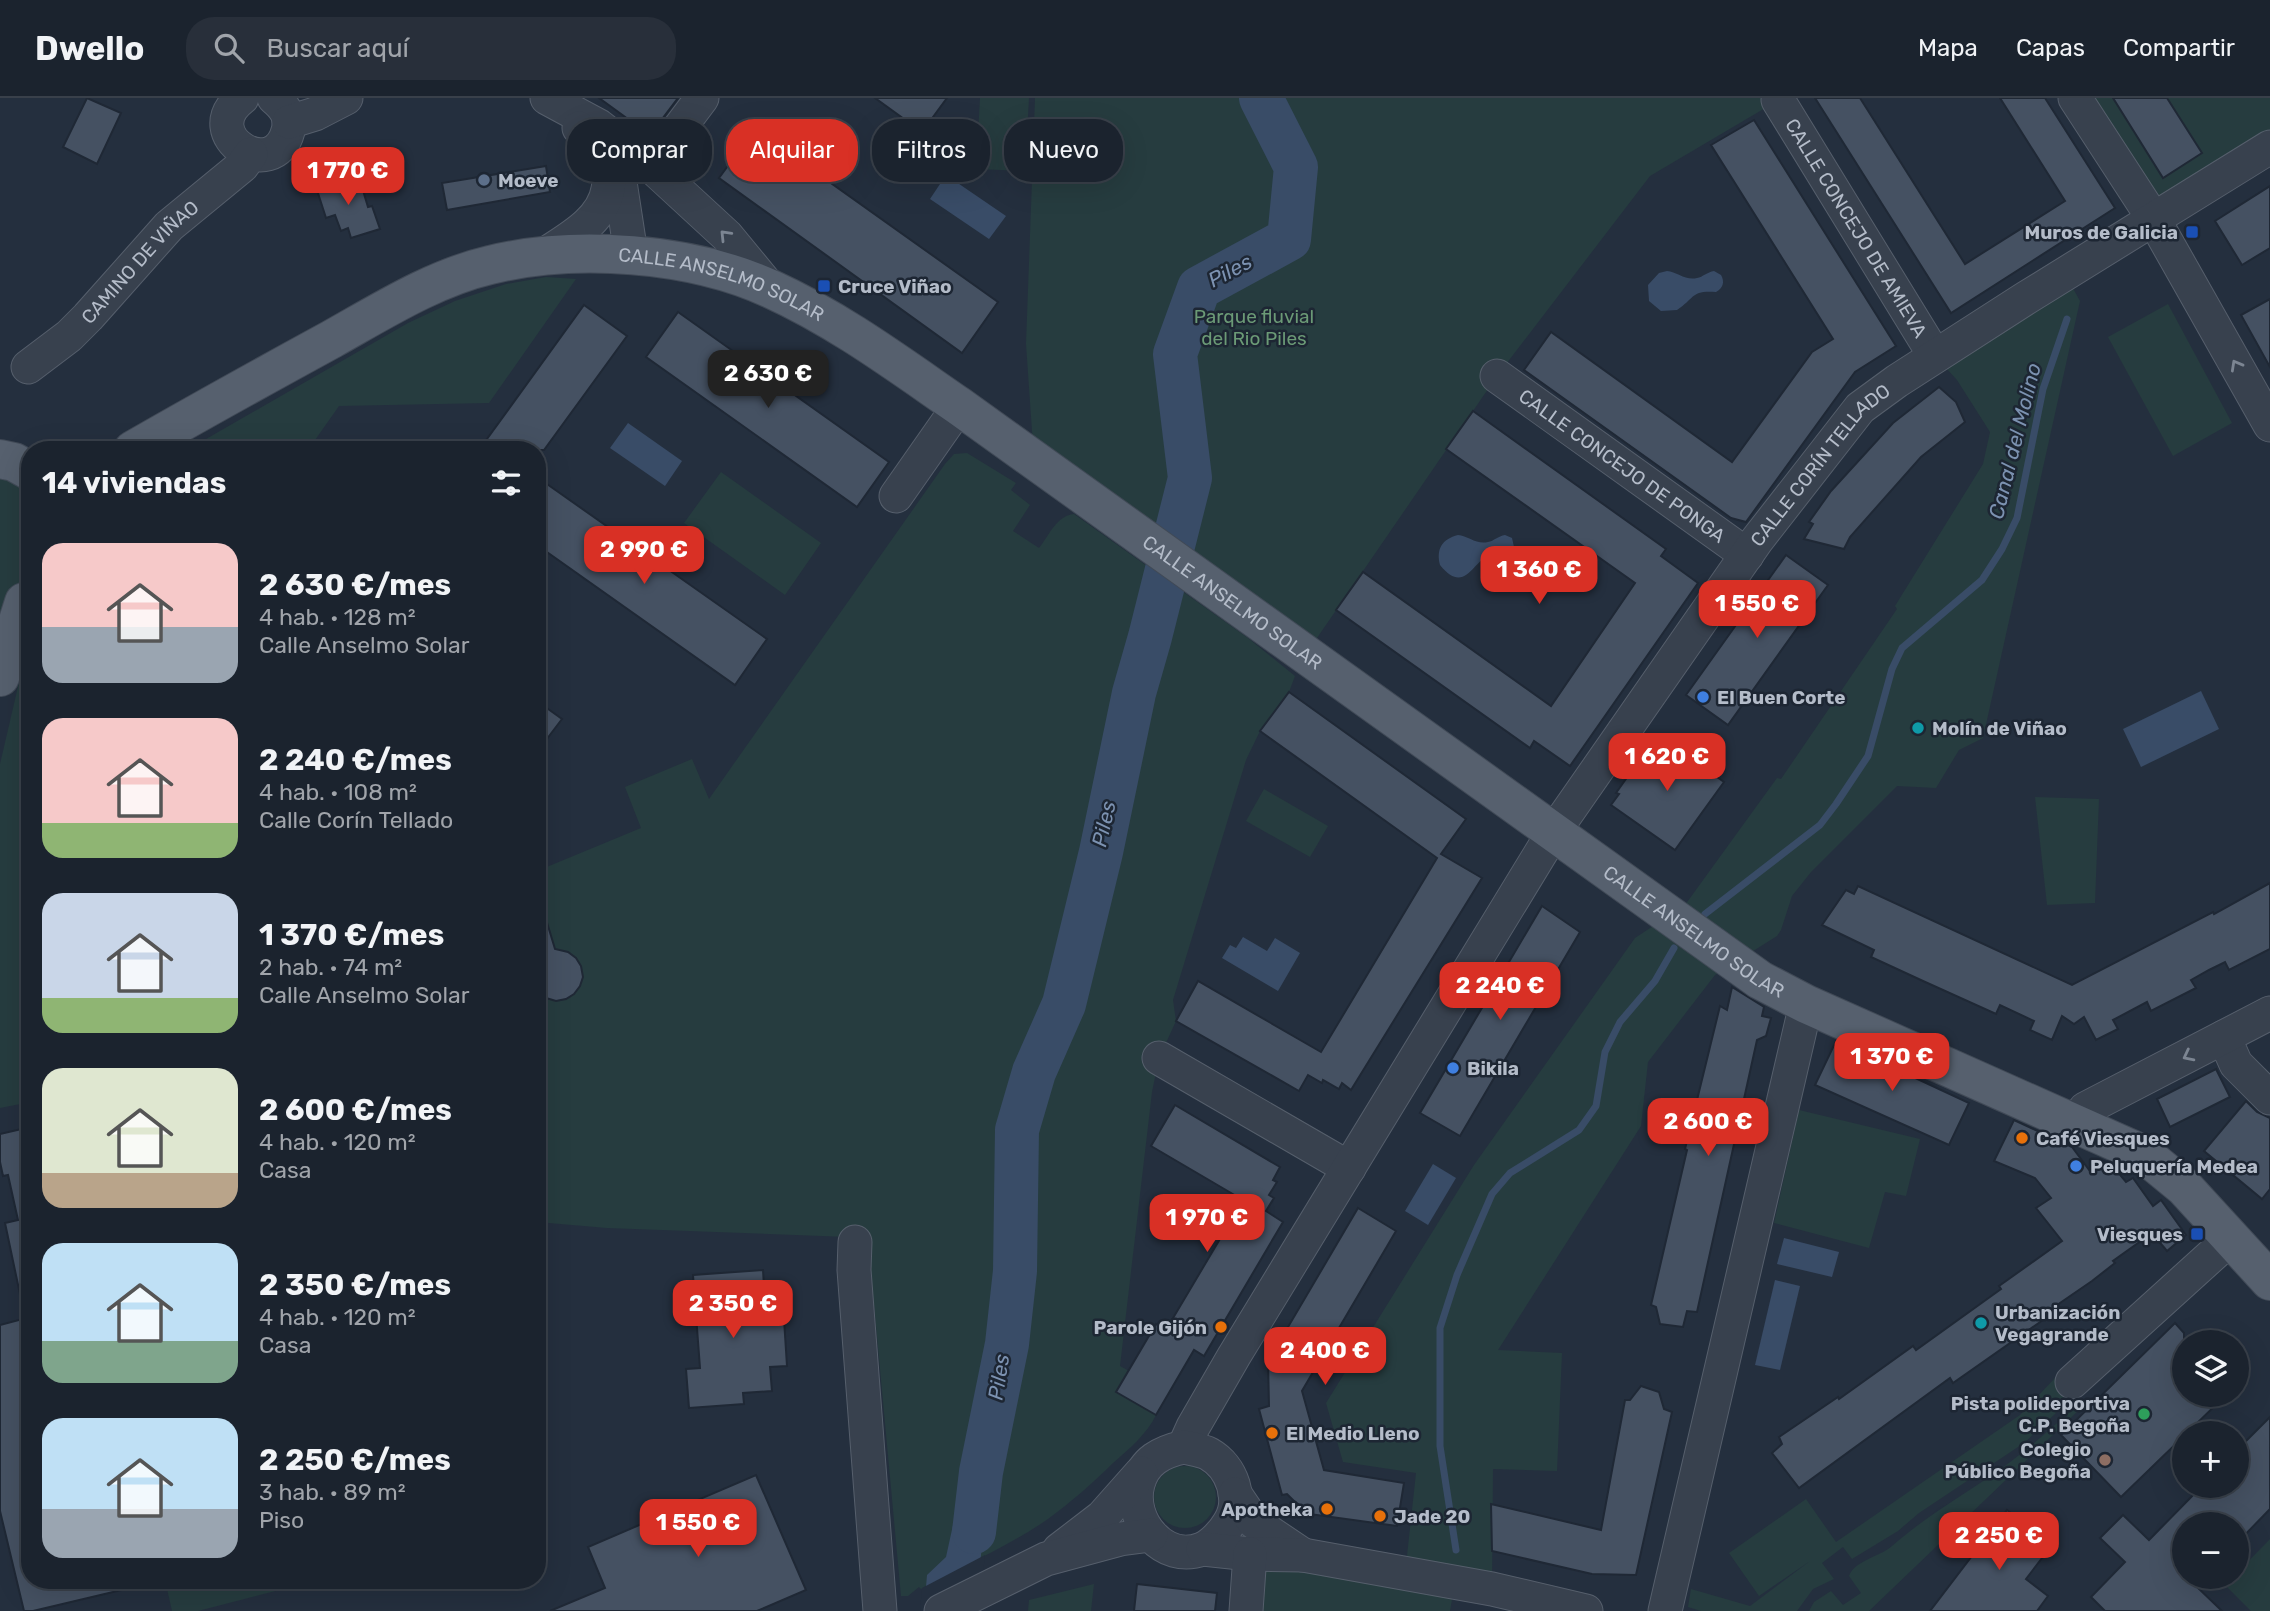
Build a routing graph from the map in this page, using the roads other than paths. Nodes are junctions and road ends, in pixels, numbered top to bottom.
1 (241, 98) edge
2 (346, 98) edge
3 (702, 98) edge
4 (2076, 98) edge
5 (549, 99) edge
6 (1778, 100) dead end
7 (282, 110) edge
8 (570, 119) edge
9 (586, 119) edge
10 (686, 119) edge
11 (2270, 147) edge
12 (251, 154) junction
13 (608, 182) edge
14 (620, 182) edge
15 (650, 182) edge
16 (668, 182) edge
17 (2153, 218) junction
18 (631, 254) junction
19 (544, 255) junction
20 (769, 287) junction
21 (1935, 355) junction
22 (28, 367) dead end
23 (1497, 376) dead end
24 (959, 406) junction
25 (2270, 425) edge
26 (149, 441) edge
27 (896, 496) dead end
28 (1747, 555) junction
29 (18, 605) edge
30 (0, 677) edge
31 (1553, 833) junction
32 (1806, 1004) junction
33 (2270, 1013) edge
34 (2224, 1037) junction
35 (1159, 1058) dead end
36 (2270, 1098) edge
37 (2076, 1124) junction
38 (1349, 1168) junction
39 (2231, 1238) junction
40 (856, 1242) dead end
41 (2270, 1281) edge
42 (1234, 1356) junction
43 (2072, 1382) dead end
44 (1184, 1447) junction
45 (1222, 1463) junction
46 (1141, 1473) junction
47 (1235, 1494) junction
48 (1152, 1535) junction
49 (1203, 1549) junction
50 (1250, 1554) junction
51 (1303, 1555) junction
52 (1046, 1559) junction
53 (880, 1611) edge
54 (941, 1611) edge
55 (1246, 1611) edge
56 (1586, 1611) edge
57 (1665, 1611) edge

1 - 12 street
2 - 7 street
3 - 10 street
4 - 17 street
5 - 8 street
5 - 9 street
6 - 21 street, CALLE CONCEJO DE AMIEVA
7 - 12 street
11 - 17 street, CALLE CORÍN TELLADO
12 - 22 street, CAMINO DE VIÑAO
13 - 19 street
14 - 18 street
15 - 18 street
20 -> 16 street
17 - 21 street, CALLE CORÍN TELLADO
25 -> 17 street
18 - 19 main road, CALLE ANSELMO SOLAR
18 - 20 main road, CALLE ANSELMO SOLAR
19 - 26 main road, CALLE ANSELMO SOLAR
20 - 24 main road, CALLE ANSELMO SOLAR
21 - 28 street, CALLE CORÍN TELLADO
23 - 28 street, CALLE CONCEJO DE PONGA
24 - 27 street
24 - 31 main road, CALLE ANSELMO SOLAR
28 - 31 street, CALLE CORÍN TELLADO
29 - 30 main road
31 - 32 main road, CALLE ANSELMO SOLAR
31 - 38 street, CALLE CORÍN TELLADO
32 - 37 main road, CALLE ANSELMO SOLAR
32 - 57 street
33 - 34 street
34 - 36 street
34 -> 37 street
35 - 38 street
37 - 39 main road, CALLE ANSELMO SOLAR
38 - 42 street, CALLE CORÍN TELLADO
39 - 41 main road, CALLE ANSELMO SOLAR
39 - 43 street
40 - 53 street
42 - 44 street, CALLE CORÍN TELLADO
42 - 45 street, CALLE CORÍN TELLADO
44 - 45 street
44 - 46 street
45 - 47 street
46 - 48 street
46 - 52 street
47 - 49 street
47 - 51 street
48 - 49 street
48 - 52 street
49 - 50 street
50 - 51 street
50 - 55 street
51 - 56 street
52 - 54 street

